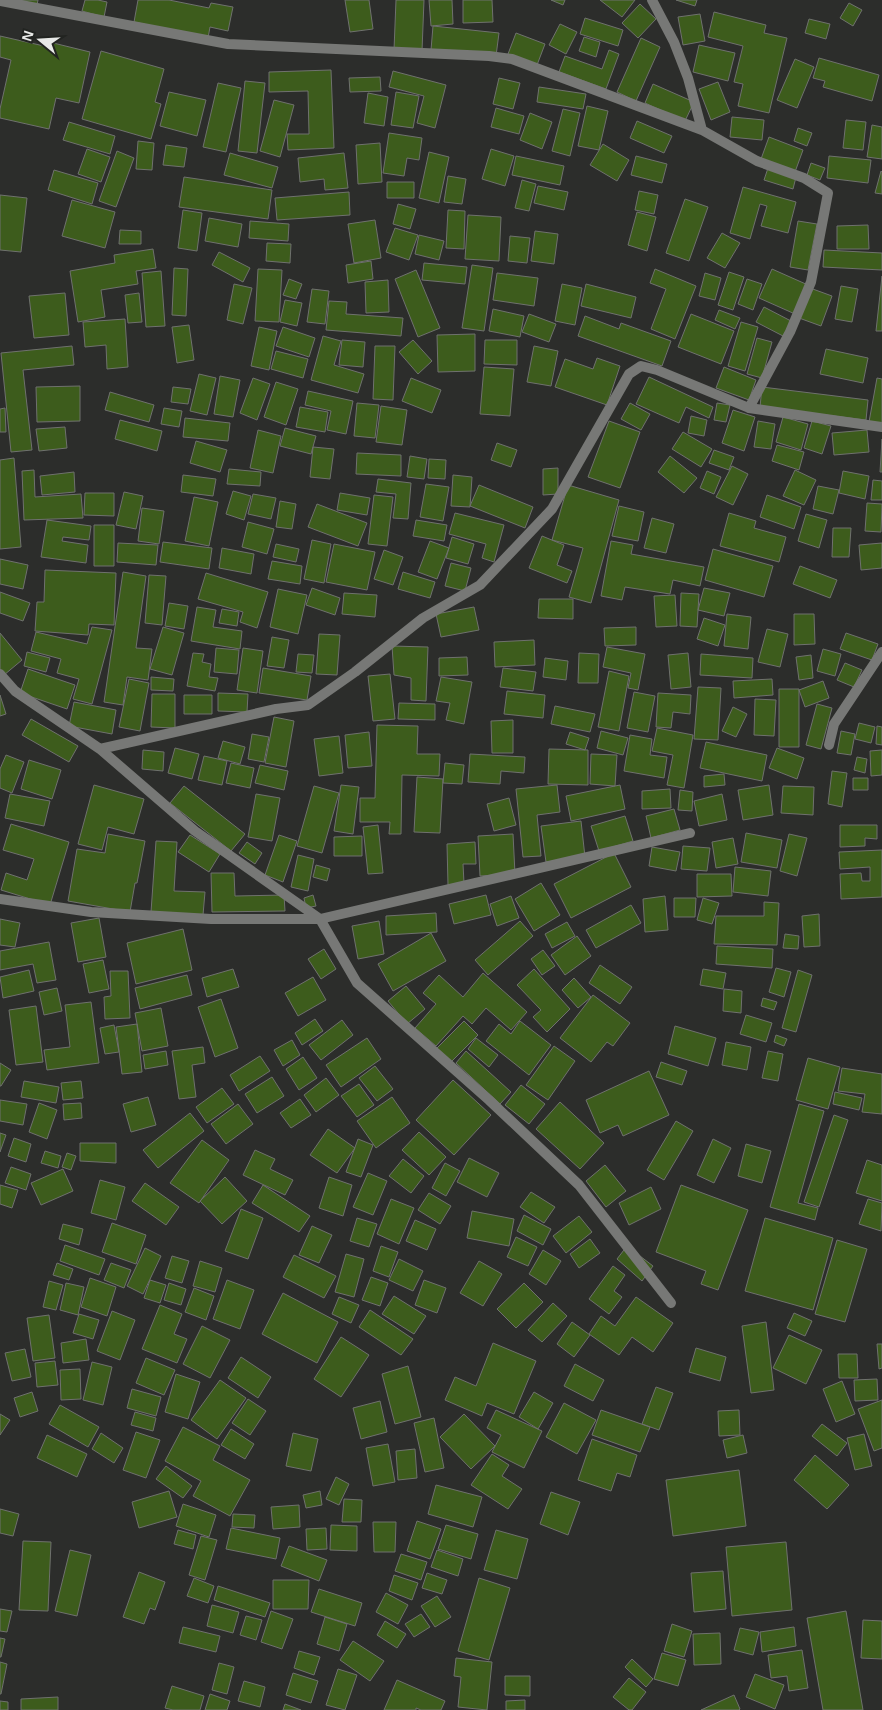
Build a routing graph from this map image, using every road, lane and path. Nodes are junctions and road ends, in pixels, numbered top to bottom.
1 (652, 0) edge
2 (0, 1) edge
3 (702, 130) junction
4 (749, 408) junction
5 (882, 427) edge
6 (882, 652) edge
7 (0, 674) edge
8 (829, 745) dead end
9 (100, 749) junction
10 (690, 834) dead end
11 (0, 899) edge
12 (320, 919) junction
13 (671, 1303) dead end

1 - 3 street
2 - 3 street
3 - 4 street
4 - 5 street
4 - 9 street
6 - 8 street
7 - 9 street
9 - 12 street
10 - 12 street
11 - 12 street
12 - 13 street

